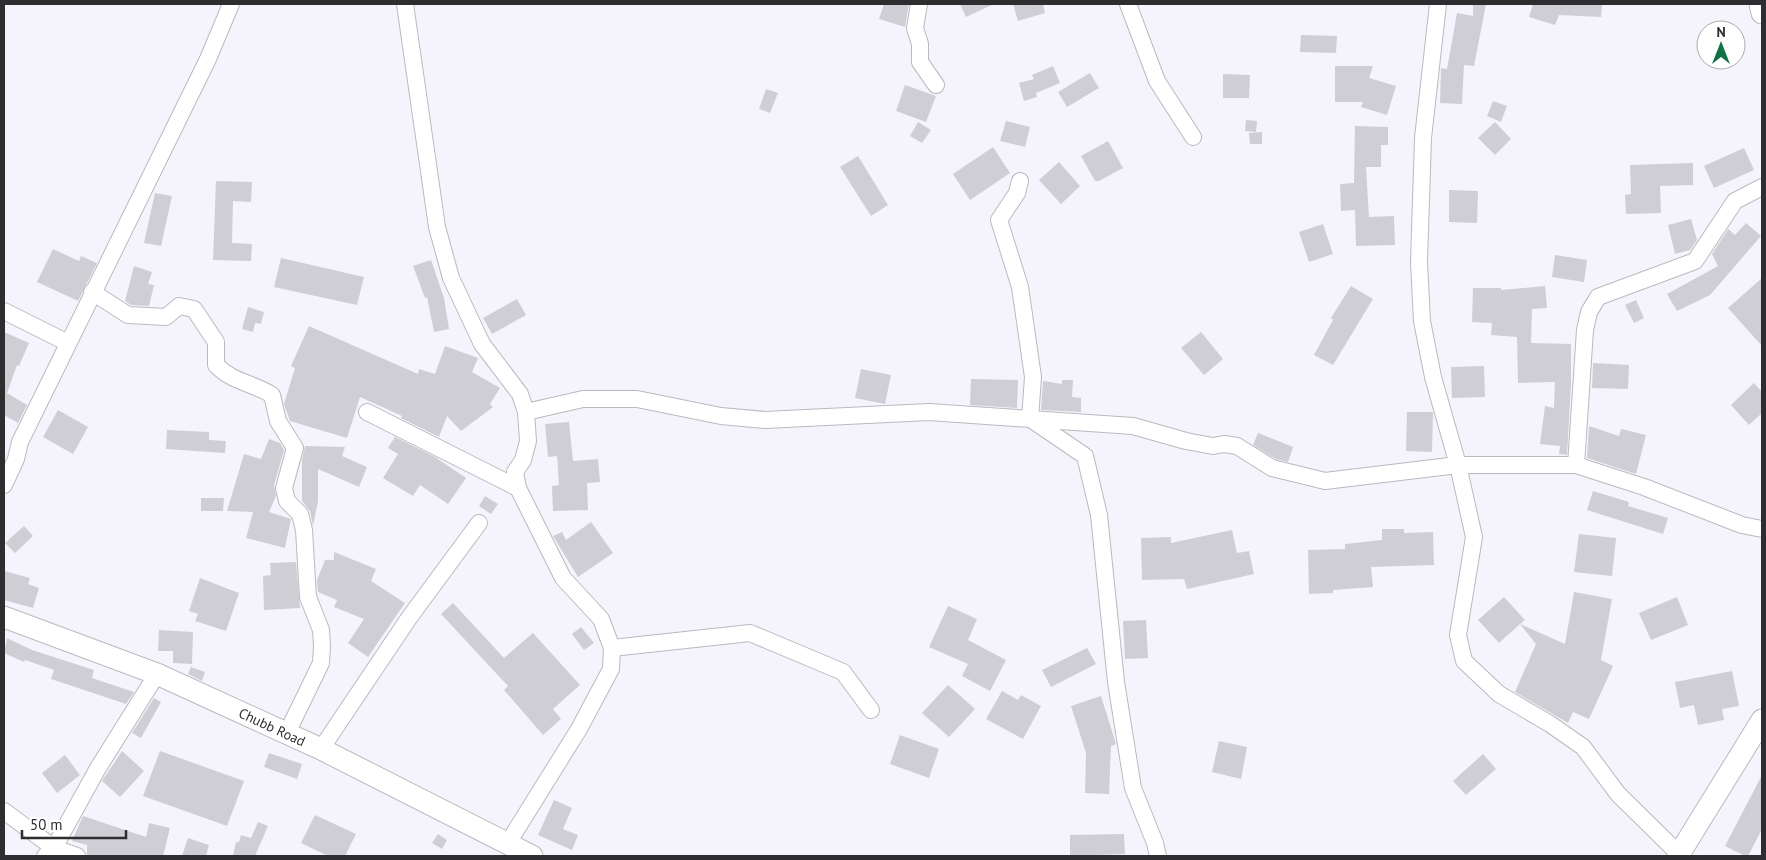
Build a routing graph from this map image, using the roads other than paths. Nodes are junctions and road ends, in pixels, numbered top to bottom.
1 (231, 4) edge
2 (405, 4) edge
3 (920, 4) edge
4 (1128, 4) edge
5 (1438, 4) edge
6 (1760, 4) edge
7 (1762, 13) edge
8 (936, 85) dead end
9 (1192, 137) dead end
10 (1020, 181) dead end
11 (1762, 187) edge
12 (92, 292) junction
13 (4, 311) edge
14 (68, 343) junction
15 (367, 412) dead end
16 (526, 412) junction
17 (1030, 419) junction
18 (1458, 465) junction
19 (1576, 465) junction
20 (4, 485) edge
21 (518, 488) junction
22 (479, 523) dead end
23 (1762, 529) edge
24 (4, 617) edge
25 (612, 648) junction
26 (157, 674) junction
27 (871, 710) dead end
28 (1762, 720) edge
29 (287, 733) junction
30 (321, 749) junction
31 (4, 812) edge
32 (508, 843) junction
33 (50, 852) edge
34 (1679, 855) edge
35 (77, 856) edge
36 (532, 856) edge
37 (1158, 856) edge

1 - 12 street
2 - 16 street
3 - 8 street
4 - 9 street
5 - 18 street
6 - 7 street
10 - 17 street
11 - 19 street
12 - 14 street
12 - 29 street
13 - 14 street
14 - 20 street
15 - 21 street
16 - 17 street
16 - 21 street
17 - 18 street
17 - 37 street
18 - 19 street
18 - 34 street
19 - 23 street
21 - 25 street
22 - 30 street
24 - 26 street, Chubb Road
25 - 27 street
25 - 32 street
26 - 29 street, Chubb Road
26 - 33 street
28 - 34 street
29 - 30 street, Chubb Road
30 - 32 street, Chubb Road
31 - 33 street
32 - 36 street, Chubb Road
33 - 35 street

